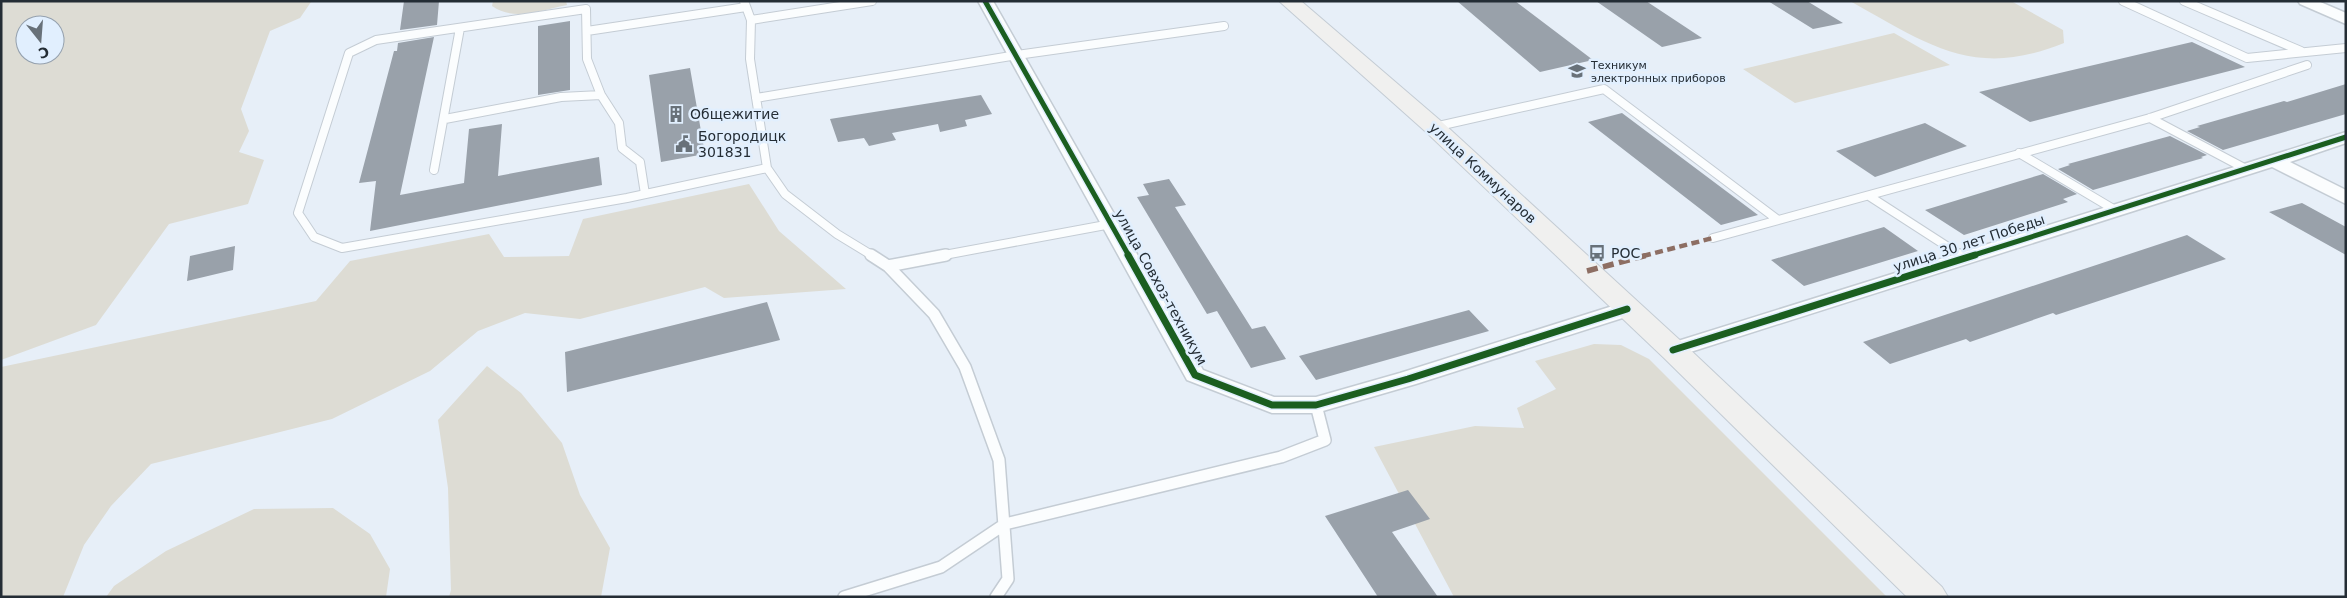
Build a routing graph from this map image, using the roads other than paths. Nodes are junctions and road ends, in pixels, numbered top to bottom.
1 (872, 1) edge
2 (985, 1) edge
3 (1289, 1) edge
4 (2123, 1) edge
5 (2184, 1) edge
6 (2305, 1) edge
7 (745, 4) edge
8 (2346, 19) edge
9 (751, 20) junction
10 (1224, 26) dead end
11 (460, 28) junction
12 (587, 30) junction
13 (2346, 48) edge
14 (2301, 52) junction
15 (1017, 55) junction
16 (2307, 65) dead end
17 (601, 95) junction
18 (756, 98) junction
19 (2150, 118) junction
20 (445, 119) junction
21 (1434, 127) junction
22 (2346, 137) edge
23 (2018, 152) junction
24 (2274, 161) junction
25 (767, 168) junction
26 (2246, 169) junction
27 (434, 170) dead end
28 (645, 194) junction
29 (1869, 196) junction
30 (2346, 198) edge
31 (2115, 210) junction
32 (1778, 220) junction
33 (1111, 224) junction
34 (1713, 238) dead end
35 (1965, 258) junction
36 (888, 266) junction
37 (1627, 309) junction
38 (1673, 350) junction
39 (1316, 406) junction
40 (1005, 524) junction
41 (844, 597) edge
42 (996, 597) edge
43 (1930, 597) edge

1 - 9 lane
2 - 15 street, улица Совхоз-техникум
3 - 21 main road, улица Коммунаров
4 - 14 lane
5 - 14 lane
6 - 8 street
7 - 9 lane
7 - 12 lane
9 - 18 lane
10 - 15 lane
11 - 12 lane
11 - 20 lane
11 - 28 lane
12 - 17 lane
13 - 14 lane
15 - 18 lane
15 - 33 street, улица Совхоз-техникум
16 - 19 lane
17 - 20 lane
17 - 28 lane
18 - 25 lane
19 - 23 lane
19 - 26 lane
20 - 27 lane
21 - 32 lane
21 - 37 main road, улица Коммунаров
22 - 24 street, улица 30 лет Победы
23 - 29 lane
23 - 31 lane
24 - 26 street, улица 30 лет Победы
24 - 30 street
25 - 28 lane
25 - 36 lane
26 - 31 street, улица 30 лет Победы
29 - 32 lane
29 - 35 lane
31 - 35 street, улица 30 лет Победы
32 - 34 lane
33 - 36 lane
33 - 39 street, улица Совхоз-техникум
35 - 38 street, улица 30 лет Победы
36 - 40 lane
37 - 38 main road, улица Коммунаров
37 - 39 street, улица Совхоз-техникум
38 - 43 main road, улица Коммунаров
39 - 40 lane
40 - 41 lane
40 - 42 lane

